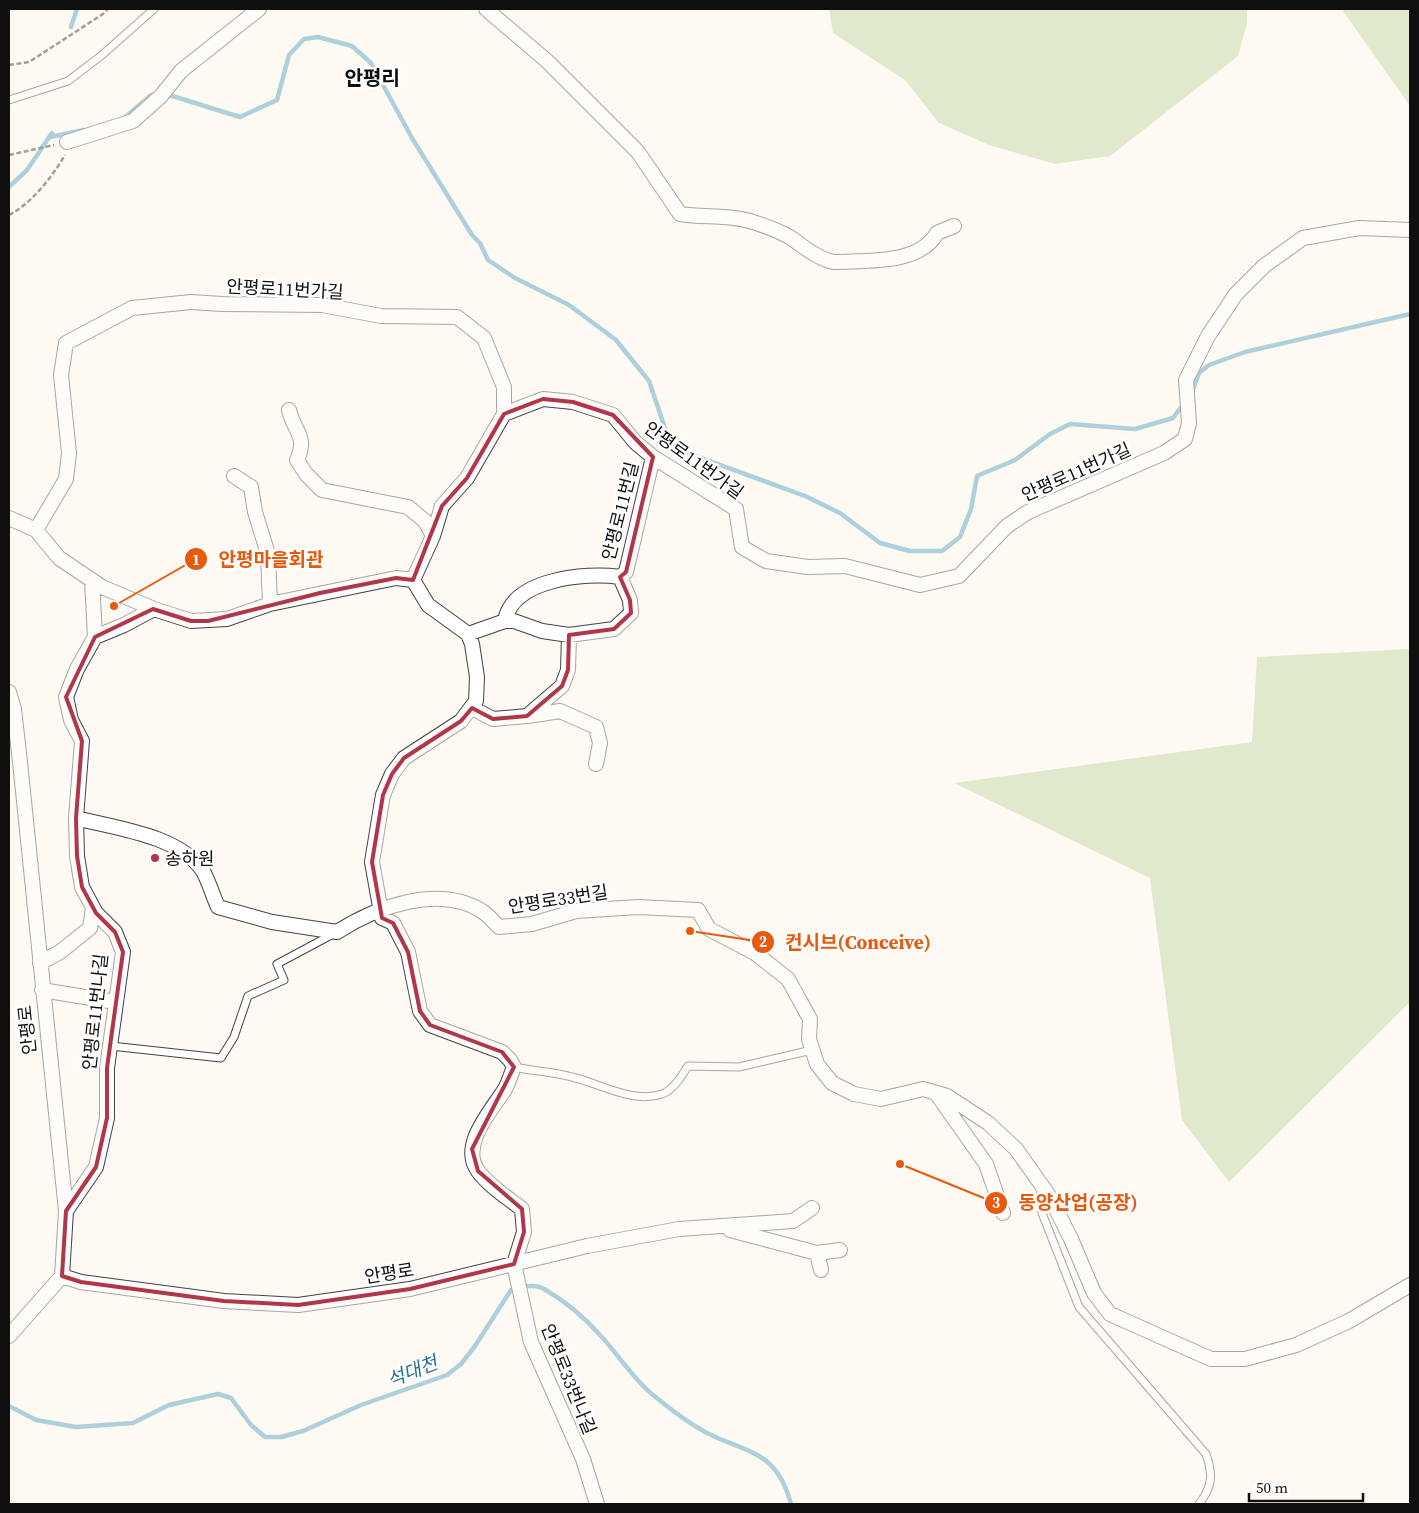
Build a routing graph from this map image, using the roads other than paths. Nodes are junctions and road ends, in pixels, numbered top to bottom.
1 (154, 9) edge
2 (259, 9) edge
3 (486, 9) edge
4 (9, 100) edge
5 (70, 141) road end
6 (954, 226) dead end
7 (1410, 230) edge
8 (289, 410) dead end
9 (504, 414) junction
10 (653, 457) junction
11 (234, 476) dead end
12 (9, 518) edge
13 (36, 530) junction
14 (433, 536) junction
15 (620, 577) junction
16 (92, 580) junction
17 (412, 580) junction
18 (270, 604) junction
19 (154, 608) junction
20 (504, 622) junction
21 (468, 634) junction
22 (569, 634) junction
23 (95, 636) junction
24 (9, 692) edge
25 (472, 708) junction
26 (527, 716) junction
27 (596, 764) dead end
28 (76, 818) junction
29 (93, 908) junction
30 (380, 909) junction
31 (337, 932) junction
32 (40, 963) junction
33 (42, 990) junction
34 (115, 1002) junction
35 (111, 1046) junction
36 (812, 1050) junction
37 (514, 1067) junction
38 (936, 1093) junction
39 (1040, 1179) junction
40 (812, 1208) dead end
41 (66, 1211) junction
42 (1003, 1213) dead end
43 (720, 1228) junction
44 (840, 1250) dead end
45 (817, 1253) junction
46 (514, 1264) junction
47 (821, 1270) dead end
48 (62, 1276) junction
49 (1410, 1285) edge
50 (9, 1336) edge
51 (596, 1504) edge
52 (1199, 1504) edge

1 - 4 lane
2 - 5 street
3 - 6 street
7 - 10 street, 안평로11번가길
8 - 14 street
9 - 10 street, 안평로11번가길
9 - 13 street, 안평로11번가길
9 - 14 street
10 - 15 street, 안평로11번길
11 - 18 street
12 - 13 street
13 - 16 street
14 - 17 street
15 - 20 street, 안평로11번길
15 - 22 street
16 - 19 street
16 - 23 street
17 - 18 street
17 - 21 street
18 - 19 street
19 - 23 street
20 - 21 street
20 - 22 street
21 - 25 street
22 - 26 street
23 - 28 street, 안평로11번나길
24 - 32 street, 안평로
25 - 26 street
25 - 30 street
26 - 27 street
28 - 29 street, 안평로11번나길
28 - 31 street
29 - 32 street
29 - 34 street, 안평로11번나길
30 - 31 street, 안평로33번길
30 - 36 street, 안평로33번길
30 - 37 street
31 - 35 lane
32 - 33 street, 안평로
33 - 34 street
33 - 41 street, 안평로
34 - 35 street, 안평로11번나길
35 - 41 street, 안평로11번나길
36 - 37 lane
36 - 38 street
37 - 46 street, 안평로33번나길
38 - 39 street
38 - 42 street
39 - 49 street
39 - 52 lane
40 - 43 street
41 - 48 street, 안평로
43 - 45 street
43 - 46 street, 안평로
44 - 45 street
45 - 47 street
46 - 48 street, 안평로
46 - 51 street, 안평로33번나길
48 - 50 street

